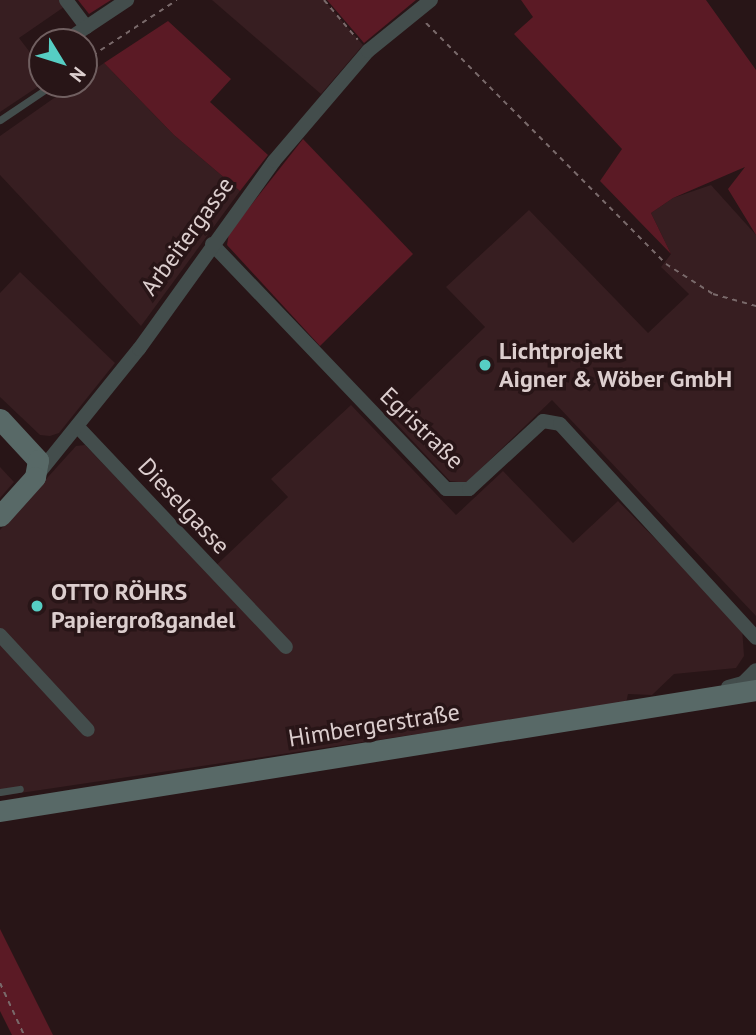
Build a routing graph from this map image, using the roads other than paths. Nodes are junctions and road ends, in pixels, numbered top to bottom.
1 (66, 0) edge
2 (127, 0) edge
3 (431, 0) edge
4 (86, 27) joint
5 (33, 98) edge
6 (0, 120) edge
7 (212, 244) junction
8 (0, 419) edge
9 (77, 426) junction
10 (35, 477) junction
11 (0, 516) edge
12 (0, 635) edge
13 (756, 638) edge
14 (286, 648) dead end
15 (756, 670) edge
16 (756, 690) edge
17 (648, 708) junction
18 (88, 730) dead end
19 (20, 789) dead end
20 (0, 792) edge
21 (0, 811) edge

1 - 4 street
2 - 4 street
3 - 7 street, Arbeitergasse
5 - 6 lane
7 - 9 street, Arbeitergasse
7 - 13 street, Egristraße
8 - 10 street
9 - 10 street, Arbeitergasse
9 - 14 street, Dieselgasse
10 - 11 street, Arbeitergasse
12 - 18 street
15 - 17 street
16 - 17 street, Himbergerstraße
17 - 21 street, Himbergerstraße
19 - 20 lane

